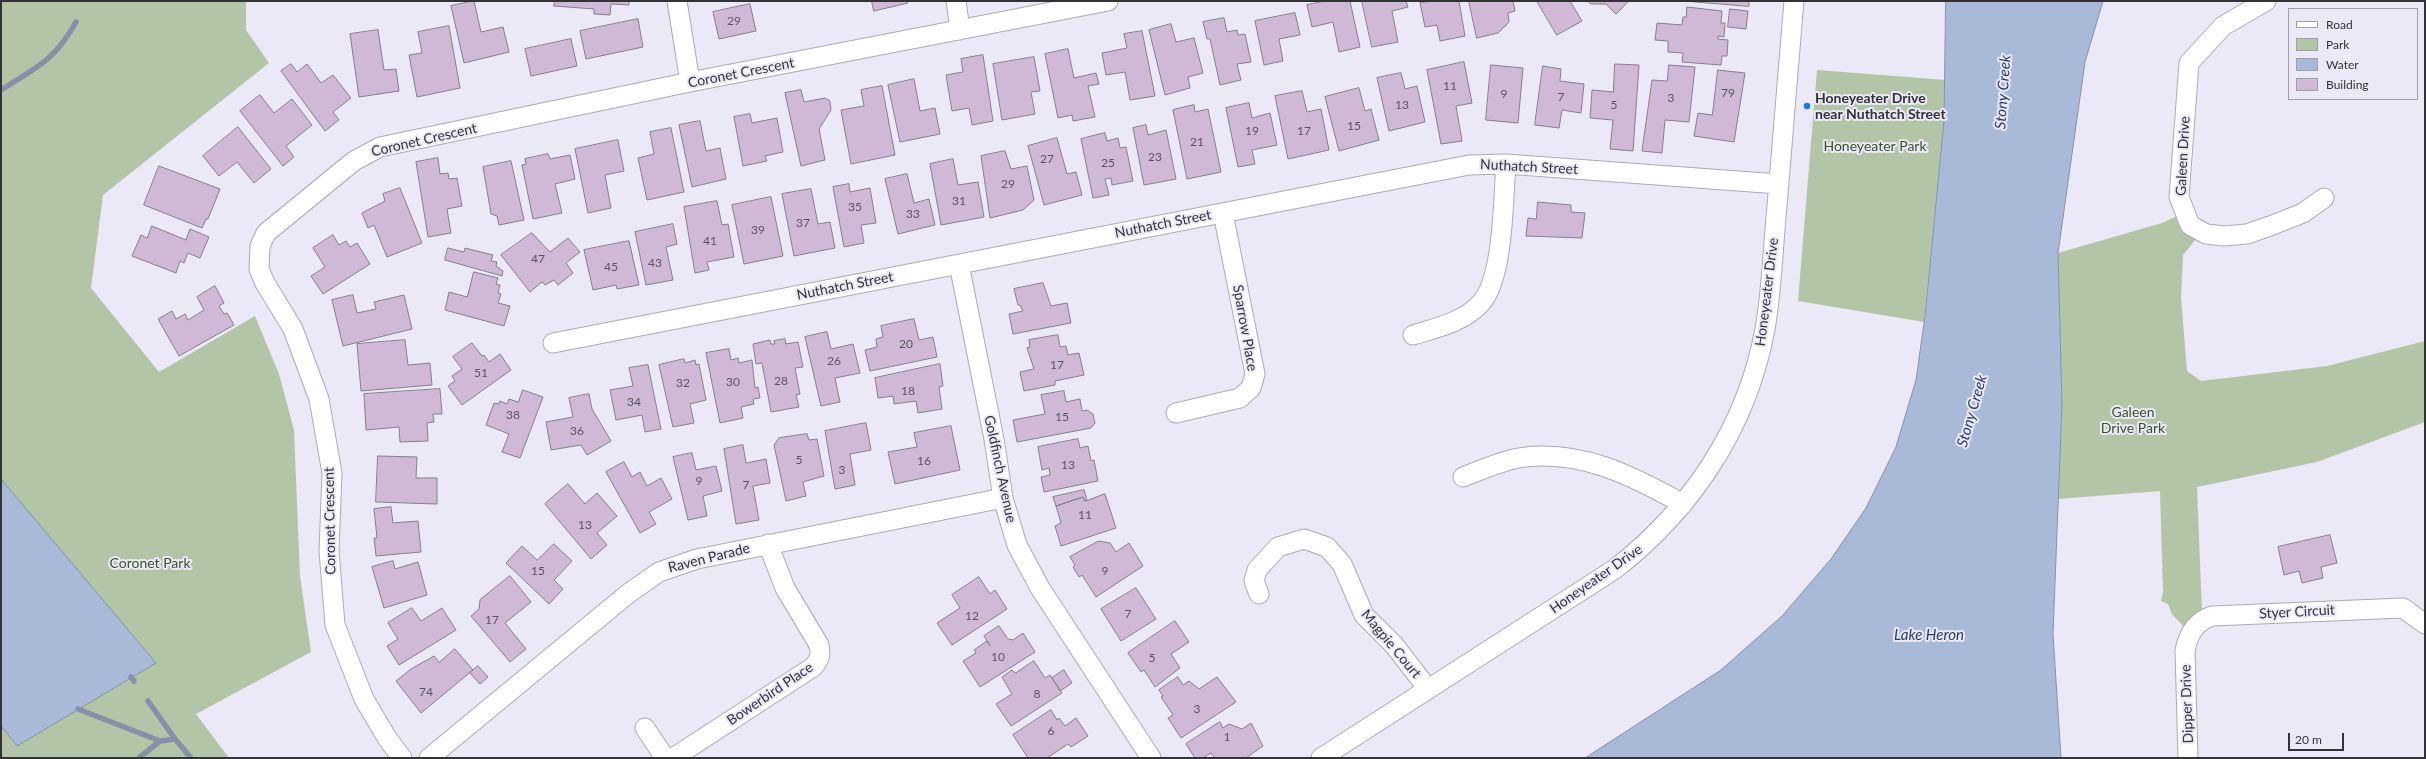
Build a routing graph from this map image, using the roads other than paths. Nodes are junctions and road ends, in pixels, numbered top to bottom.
1 (677, 1) edge
2 (956, 1) edge
3 (1108, 1) edge
4 (1794, 1) edge
5 (2266, 1) edge
6 (960, 30) junction
7 (690, 82) junction
8 (1506, 164) junction
9 (1779, 184) junction
10 (2324, 198) dead end
11 (1222, 212) junction
12 (959, 264) junction
13 (1413, 335) dead end
14 (553, 343) dead end
15 (1176, 413) dead end
16 (1463, 477) dead end
17 (1003, 498) junction
18 (1683, 504) junction
19 (768, 544) junction
20 (1259, 594) dead end
21 (2425, 624) edge
22 (2185, 651) joint
23 (1428, 689) junction
24 (645, 728) dead end
25 (402, 758) edge
26 (429, 758) edge
27 (665, 758) edge
28 (674, 758) edge
29 (1150, 758) edge
30 (1321, 758) edge
31 (2188, 758) edge

1 - 7 street
2 - 6 street
3 - 6 street, Coronet Crescent
4 - 9 street, Honeyeater Drive
5 - 10 street, Galeen Drive
6 - 7 street, Coronet Crescent
7 - 25 street, Coronet Crescent
8 - 9 street, Nuthatch Street
8 - 11 street, Nuthatch Street
8 - 13 street
9 - 18 street, Honeyeater Drive
11 - 12 street, Nuthatch Street
11 - 15 street, Sparrow Place
12 - 14 street, Nuthatch Street
12 - 17 street, Goldfinch Avenue
16 - 18 street
17 - 19 street, Raven Parade
17 - 29 street, Goldfinch Avenue
18 - 23 street, Honeyeater Drive
19 - 26 street, Raven Parade
19 - 28 street, Bowerbird Place
20 - 23 street, Magpie Court
21 - 22 street, Styer Circuit
22 - 31 street, Dipper Drive
23 - 30 street, Honeyeater Drive
24 - 27 street

